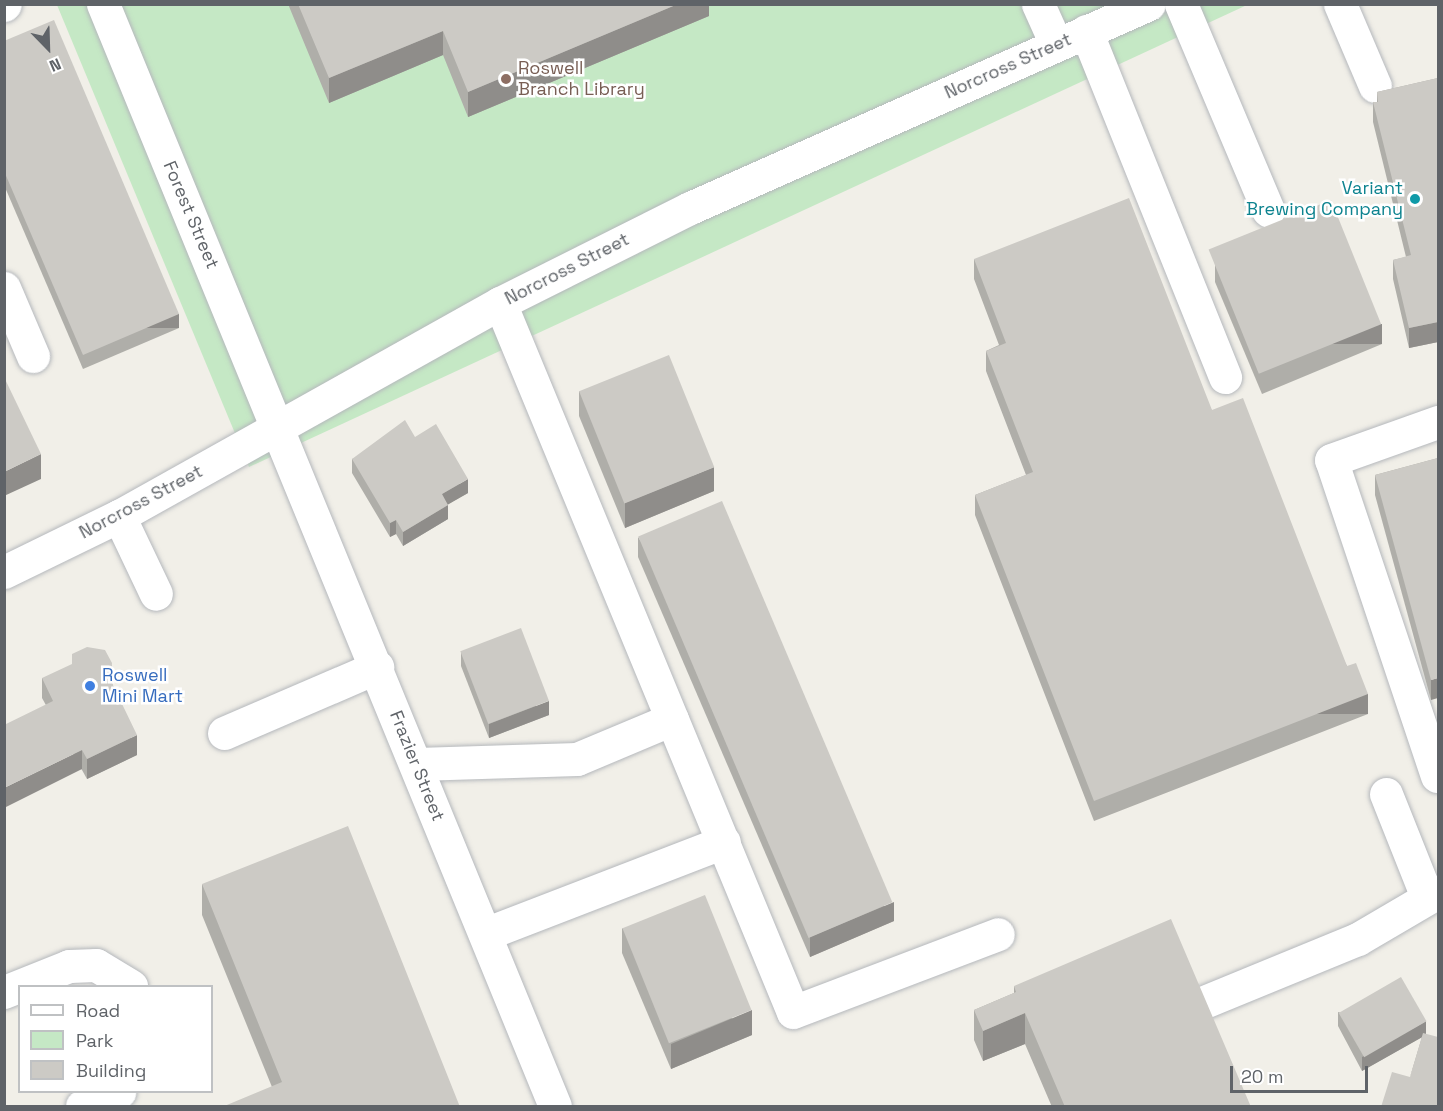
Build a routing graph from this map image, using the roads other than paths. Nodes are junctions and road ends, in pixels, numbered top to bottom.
1 (103, 4) edge
2 (1038, 4) edge
3 (1149, 4) edge
4 (1181, 4) edge
5 (1340, 4) edge
6 (1086, 31) junction
7 (1056, 44) junction
8 (1375, 86) dead end
9 (1268, 210) dead end
10 (4, 288) edge
11 (500, 303) junction
12 (33, 356) dead end
13 (1225, 376) dead end
14 (1438, 422) edge
15 (279, 426) junction
16 (118, 516) junction
17 (4, 572) edge
18 (156, 594) dead end
19 (377, 667) junction
20 (672, 719) junction
21 (224, 733) dead end
22 (417, 764) junction
23 (1437, 776) edge
24 (1386, 794) dead end
25 (724, 842) junction
26 (1433, 895) edge
27 (485, 934) junction
28 (998, 934) dead end
29 (22, 985) edge
30 (128, 985) edge
31 (18, 986) edge
32 (4, 992) edge
33 (1192, 1007) edge
34 (116, 1093) edge
35 (81, 1107) edge
36 (555, 1107) edge

1 - 15 street, Forest Street
2 - 7 street
3 - 6 street, Norcross Street
4 - 9 street
5 - 8 street
6 - 7 street, Norcross Street
6 - 13 street
7 - 11 street, Norcross Street
10 - 12 street
11 - 15 street, Norcross Street
11 - 20 street
14 - 23 street
15 - 16 street, Norcross Street
15 - 19 street, Frazier Street
16 - 17 street, Norcross Street
16 - 18 street
19 - 21 street
19 - 22 street, Frazier Street
20 - 22 street
20 - 25 street
22 - 27 street, Frazier Street
24 - 26 street
25 - 27 street
25 - 28 street
26 - 33 street
27 - 36 street, Frazier Street
29 - 30 street
31 - 32 street
34 - 35 street

